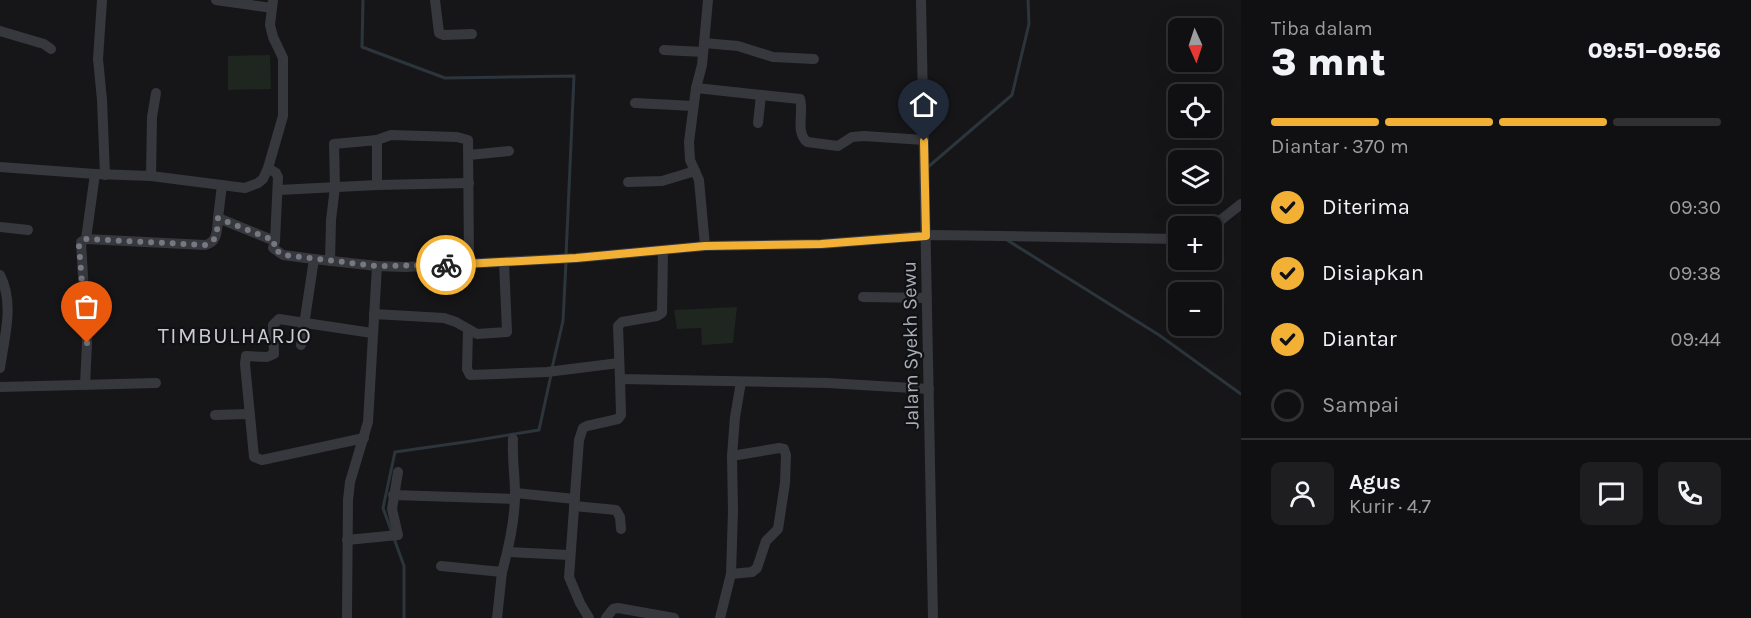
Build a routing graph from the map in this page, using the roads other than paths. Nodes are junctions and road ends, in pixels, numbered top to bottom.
1 (102, 0) edge
2 (216, 0) edge
3 (435, 0) edge
4 (708, 0) edge
5 (921, 0) edge
6 (273, 4) edge
7 (0, 31) edge
8 (472, 34) dead end
9 (704, 48) junction
10 (51, 49) dead end
11 (663, 50) dead end
12 (814, 59) dead end
13 (696, 88) junction
14 (156, 93) dead end
15 (761, 95) junction
16 (635, 102) dead end
17 (693, 106) junction
18 (758, 123) dead end
19 (377, 140) junction
20 (924, 141) junction
21 (509, 151) dead end
22 (469, 154) junction
23 (0, 167) edge
24 (268, 168) junction
25 (695, 171) junction
26 (100, 174) junction
27 (151, 176) junction
28 (628, 182) dead end
29 (469, 183) junction
30 (222, 185) junction
31 (377, 185) junction
32 (336, 187) junction
33 (279, 190) junction
34 (1241, 204) edge
35 (218, 218) junction
36 (1222, 219) edge
37 (0, 227) edge
38 (28, 230) dead end
39 (929, 236) junction
40 (86, 239) junction
41 (1168, 239) edge
42 (275, 241) junction
43 (705, 246) junction
44 (663, 250) junction
45 (314, 259) junction
46 (330, 261) junction
47 (504, 262) junction
48 (469, 263) junction
49 (377, 266) junction
50 (0, 275) edge
51 (863, 297) dead end
52 (927, 298) junction
53 (374, 314) junction
54 (303, 322) junction
55 (468, 330) junction
56 (372, 333) junction
57 (300, 345) dead end
58 (619, 363) junction
59 (0, 368) edge
60 (621, 379) junction
61 (741, 382) junction
62 (156, 383) dead end
63 (86, 386) junction
64 (0, 387) edge
65 (929, 389) junction
66 (249, 414) junction
67 (214, 416) dead end
68 (364, 438) junction
69 (513, 439) dead end
70 (732, 456) junction
71 (398, 472) dead end
72 (393, 495) junction
73 (515, 496) junction
74 (574, 502) junction
75 (621, 529) dead end
76 (347, 540) junction
77 (508, 552) junction
78 (569, 555) junction
79 (441, 566) dead end
80 (502, 572) junction
81 (731, 574) junction
82 (347, 618) edge
83 (497, 618) edge
84 (589, 618) edge
85 (606, 618) edge
86 (674, 618) edge
87 (720, 618) edge
88 (933, 618) edge

1 - 26 street
2 - 6 street
3 - 8 street
4 - 9 street
5 - 20 street, Jalam Syekh Sewu
6 - 24 street
7 - 10 street
9 - 11 street
9 - 12 street
9 - 13 street
13 - 15 street
13 - 17 street
14 - 27 street
15 - 18 street
15 - 20 street
16 - 17 street
17 - 25 street
19 - 22 street
19 - 31 street
19 - 32 street
20 - 39 street, Jalam Syekh Sewu
21 - 22 street
22 - 29 street
23 - 26 street
24 - 30 street
24 - 33 street
25 - 28 street
25 - 43 street
26 - 27 street
26 - 40 street
27 - 30 street
29 - 31 street
29 - 48 street
30 - 35 street
31 - 32 street
32 - 33 street
32 - 46 street
33 - 42 street
34 - 36 street
35 - 40 street
35 - 42 street
37 - 38 street
39 - 41 street
39 - 43 street
39 - 52 street, Jalam Syekh Sewu
40 - 63 street
42 - 45 street
43 - 44 street
44 - 47 street
44 - 58 street
45 - 46 street
45 - 54 street
46 - 49 street
47 - 48 street
47 - 55 street
48 - 49 street
49 - 53 street
50 - 59 street
51 - 52 street
52 - 65 street, Jalam Syekh Sewu
53 - 55 street
53 - 56 street
54 - 56 street
54 - 57 street
54 - 66 street
55 - 58 street
56 - 68 street
58 - 60 street
60 - 61 street
60 - 74 street
61 - 65 street
61 - 70 street
62 - 63 street
63 - 64 street
65 - 88 street, Jalam Syekh Sewu
66 - 67 street
66 - 68 street
68 - 76 street
69 - 73 street
70 - 81 street
70 - 81 street
71 - 72 street
72 - 73 street
72 - 76 street
73 - 74 street
73 - 77 street
74 - 75 street
74 - 78 street
76 - 82 street
77 - 78 street
77 - 80 street
78 - 84 street
79 - 80 street
80 - 83 street
81 - 87 street
85 - 86 street

